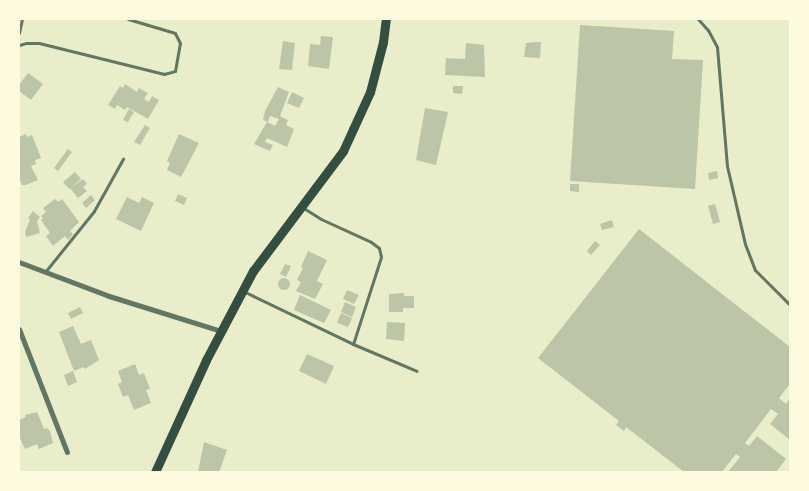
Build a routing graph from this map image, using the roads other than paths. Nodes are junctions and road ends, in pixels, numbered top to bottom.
1 (22, 19) edge
2 (128, 19) edge
3 (386, 19) edge
4 (698, 19) edge
5 (19, 33) edge
6 (19, 46) edge
7 (123, 159) dead end
8 (302, 207) junction
9 (19, 262) edge
10 (44, 273) junction
11 (243, 291) junction
12 (790, 305) edge
13 (19, 329) edge
14 (221, 331) junction
15 (352, 344) junction
16 (417, 372) dead end
17 (67, 452) dead end
18 (155, 472) edge

1 - 5 lane
2 - 6 lane
3 - 8 main road
4 - 12 lane
7 - 10 lane
8 - 11 main road
8 - 15 lane
9 - 10 street
10 - 14 street
11 - 14 main road
11 - 15 lane
13 - 17 street
14 - 18 main road
15 - 16 lane

